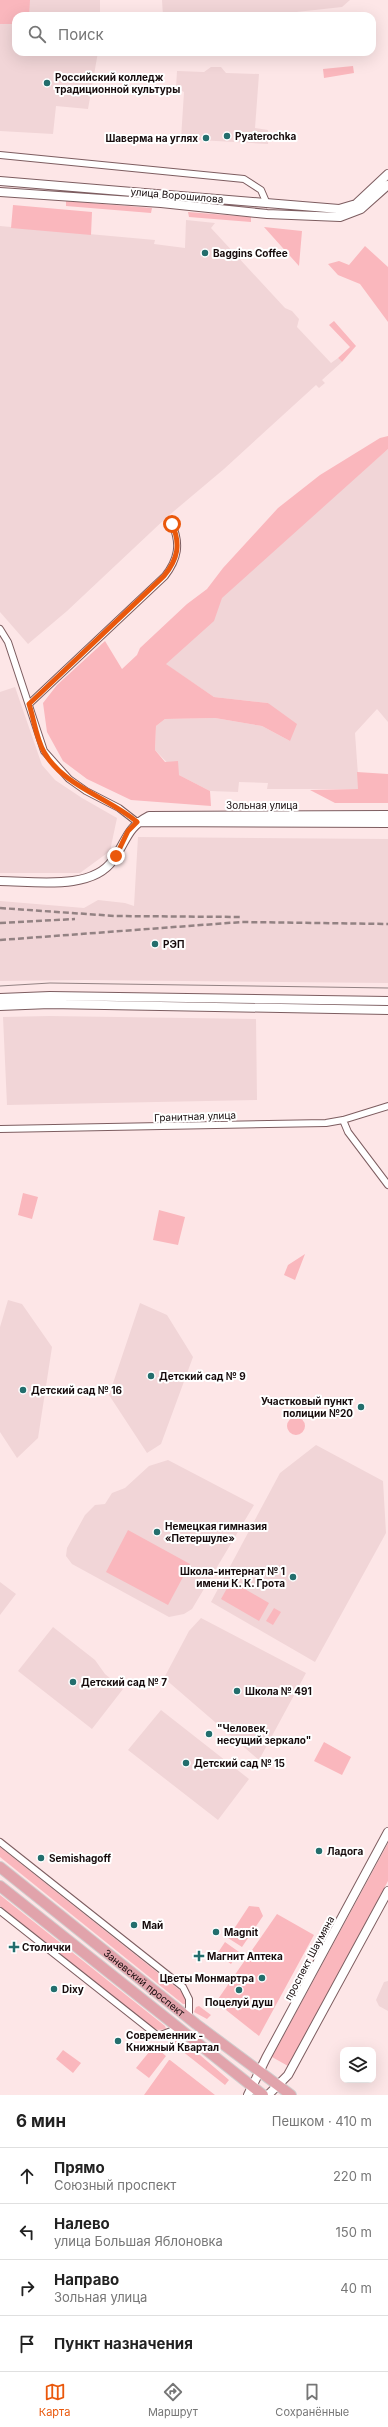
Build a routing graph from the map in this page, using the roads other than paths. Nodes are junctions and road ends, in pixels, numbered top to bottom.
1 (0, 155) edge
2 (388, 174) edge
3 (0, 181) edge
4 (388, 185) edge
5 (0, 192) edge
6 (268, 204) junction
7 (351, 210) junction
8 (172, 524) dead end
9 (0, 628) edge
10 (29, 704) junction
11 (388, 815) edge
12 (137, 822) junction
13 (388, 823) edge
14 (0, 881) edge
15 (0, 998) edge
16 (388, 1001) edge
17 (0, 1006) edge
18 (388, 1010) edge
19 (388, 1106) edge
20 (344, 1120) junction
21 (0, 1129) edge
22 (388, 1185) edge
23 (388, 1832) edge
24 (0, 1842) edge
25 (0, 1867) edge
26 (0, 1886) edge
27 (388, 1891) edge
28 (0, 1911) edge
29 (189, 2018) junction
30 (179, 2028) junction
31 (259, 2072) junction
32 (278, 2085) junction
33 (250, 2091) edge
34 (263, 2095) edge
35 (268, 2095) edge
36 (291, 2095) edge

1 - 6 street
2 - 7 street
3 - 6 street, улица Ворошилова
4 - 7 street
5 - 7 street, улица Ворошилова
6 - 7 street, улица Ворошилова
8 - 10 street
9 - 10 street
10 - 12 street
11 - 12 street, Зольная улица
12 - 13 street, Зольная улица
12 - 14 street
15 - 16 street
17 - 18 street
19 - 20 street, Гранитная улица
20 - 21 street, Гранитная улица
20 - 22 street
23 - 31 street, проспект Шаумяна
24 - 29 street
25 - 29 main road, Заневский проспект
26 - 30 main road, Заневский проспект
27 - 32 street
28 - 30 street
29 - 31 main road, Заневский проспект
30 - 33 main road, Заневский проспект
31 - 32 main road, Заневский проспект
31 - 33 street, проспект Шаумяна
32 - 35 street
32 - 36 main road, Заневский проспект
33 - 34 main road, Заневский проспект

